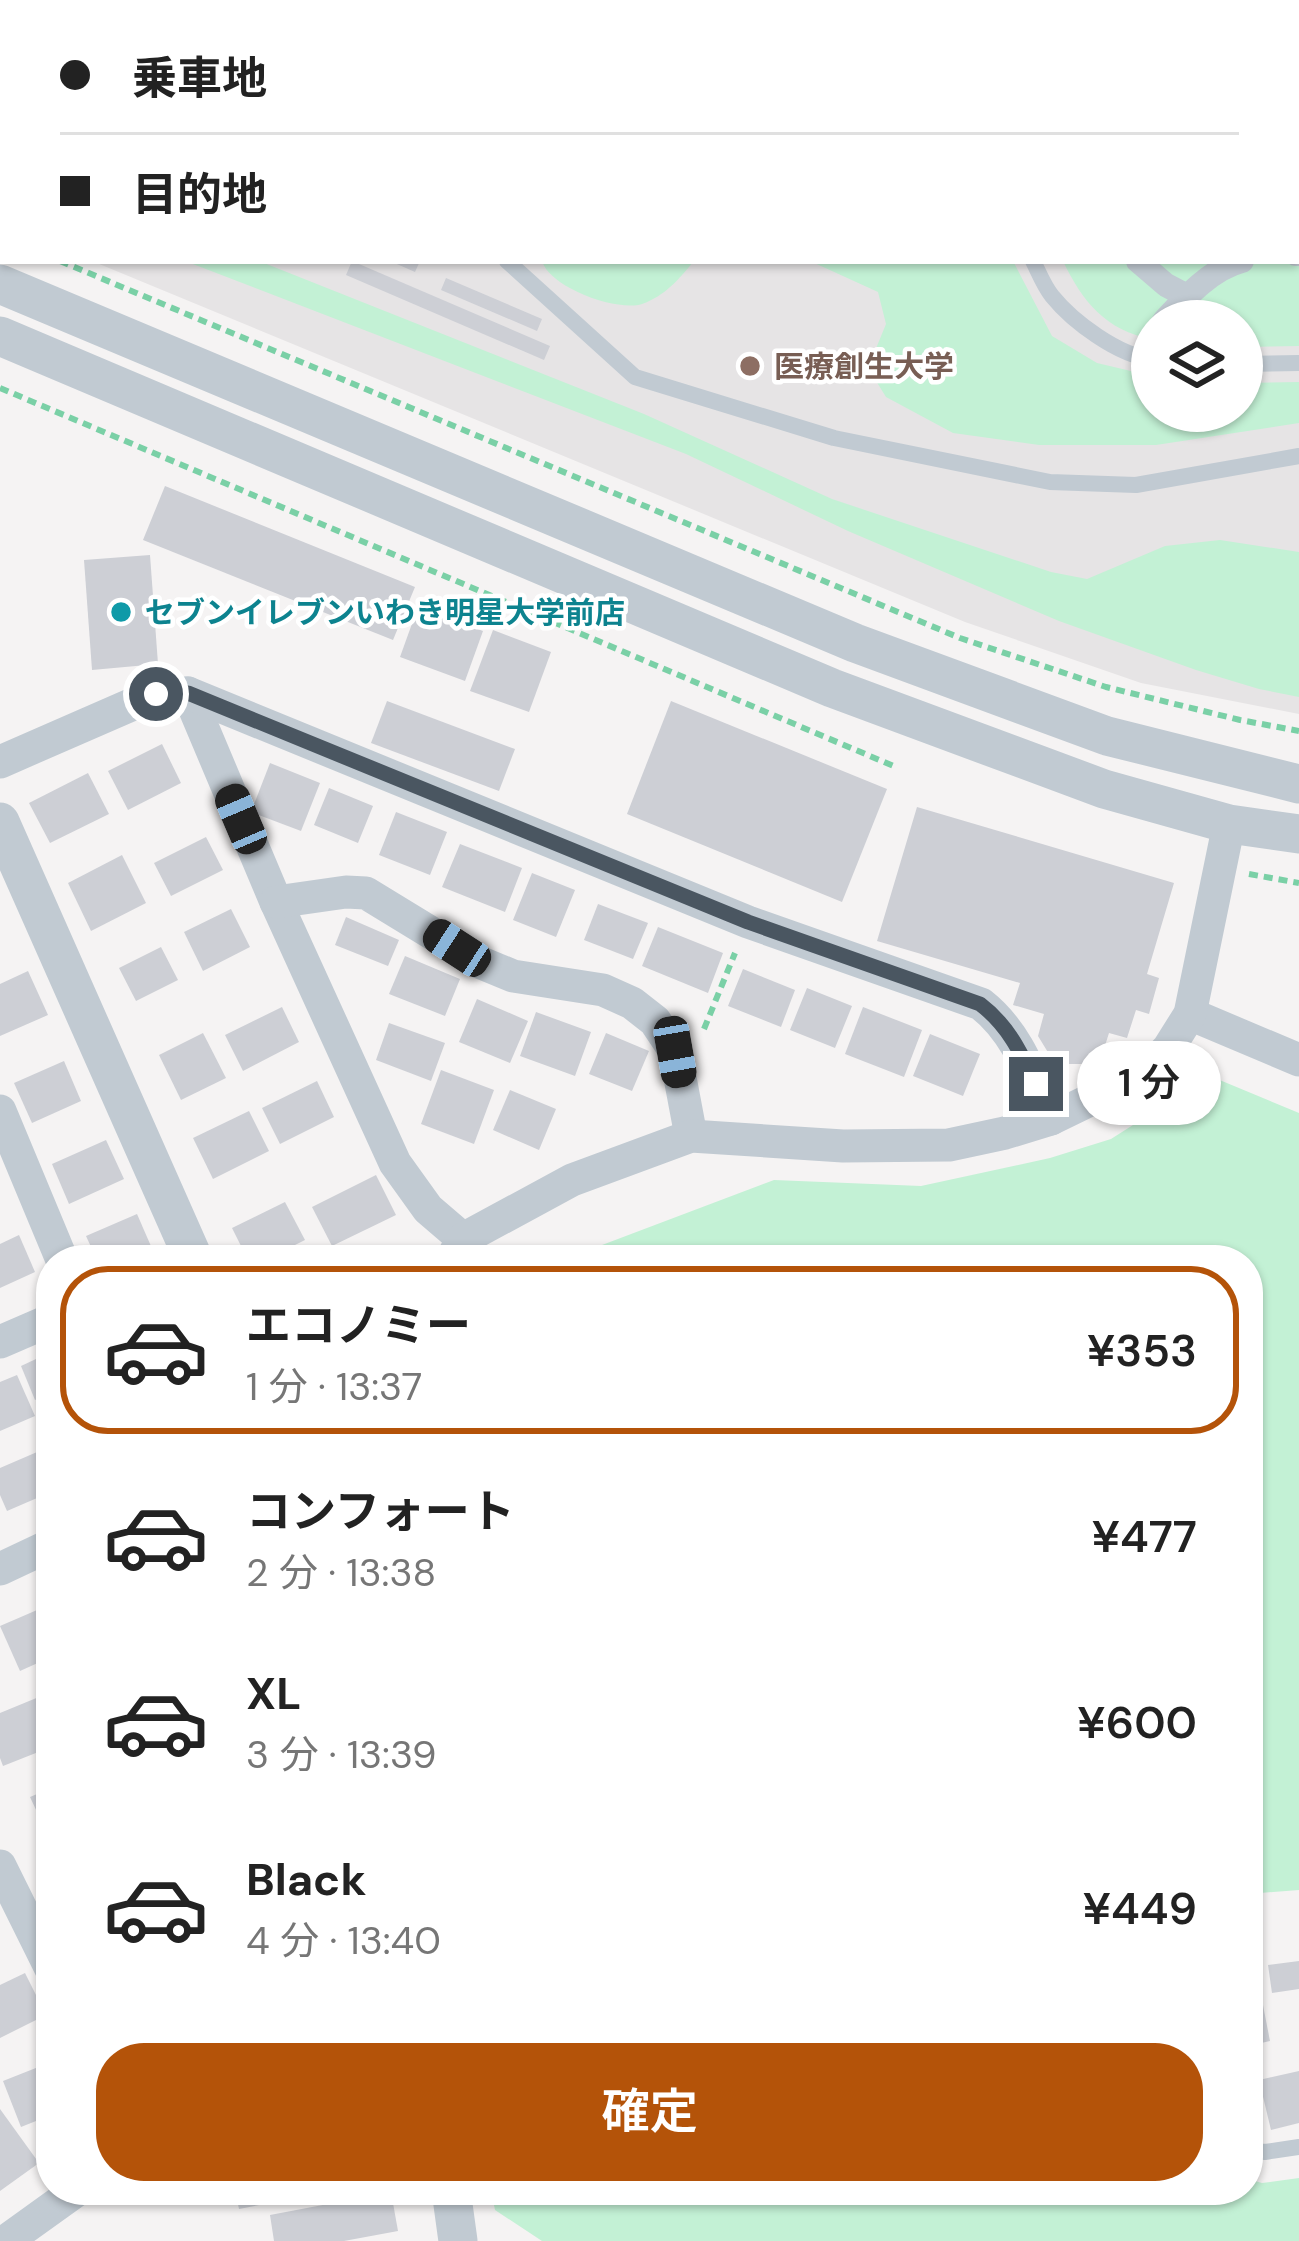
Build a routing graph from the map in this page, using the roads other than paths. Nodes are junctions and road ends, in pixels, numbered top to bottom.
1 (510, 264) edge
2 (1034, 264) edge
3 (1142, 264) edge
4 (1231, 264) edge
5 (0, 284) edge
6 (1187, 296) junction
7 (1183, 300) edge
8 (0, 335) edge
9 (1131, 353) edge
10 (1299, 363) edge
11 (1263, 364) edge
12 (1299, 456) edge
13 (188, 693) junction
14 (0, 762) edge
15 (1299, 784) edge
16 (0, 822) edge
17 (1228, 824) junction
18 (1299, 834) edge
19 (276, 902) junction
20 (1190, 1014) junction
21 (1299, 1060) edge
22 (1051, 1119) junction
23 (2, 1121) edge
24 (691, 1136) junction
25 (56, 1245) edge
26 (187, 1245) edge
27 (454, 1245) edge
28 (464, 1245) edge
29 (36, 1326) edge
30 (0, 1342) edge
31 (36, 1552) edge
32 (0, 1568) edge
33 (0, 1866) edge
34 (36, 1939) edge
35 (1299, 2147) edge
36 (1263, 2152) edge
37 (56, 2205) edge
38 (453, 2205) edge
39 (6, 2241) edge
40 (458, 2241) edge

1 - 12 lane
2 - 9 lane
3 - 6 street
4 - 6 street
5 - 15 street
6 - 7 street
8 - 17 street
10 - 11 lane
13 - 14 street
13 - 19 street
13 - 22 street
16 - 26 street
17 - 18 street
17 - 20 street
19 - 24 street
19 - 27 street
20 - 21 street
20 - 22 street
22 - 24 street
23 - 25 street
24 - 28 street
29 - 30 street
31 - 32 street
33 - 34 street
35 - 36 lane
37 - 39 street
38 - 40 street

